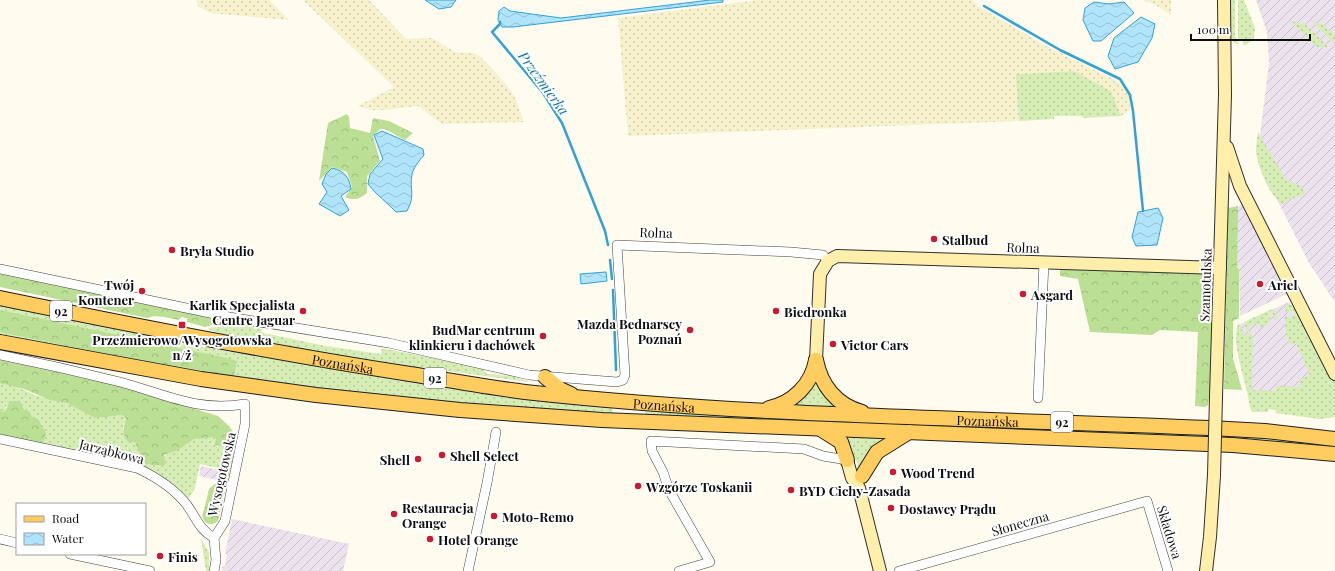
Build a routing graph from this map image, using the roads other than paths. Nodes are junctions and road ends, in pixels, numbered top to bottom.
1 (1224, 0) edge
2 (1224, 126) junction
3 (828, 261) junction
4 (1044, 262) junction
5 (1220, 268) junction
6 (0, 269) edge
7 (0, 298) edge
8 (0, 342) edge
9 (0, 354) edge
10 (816, 360) junction
11 (1335, 374) edge
12 (545, 377) junction
13 (623, 380) joint
14 (582, 398) junction
15 (1038, 398) dead end
16 (752, 410) junction
17 (884, 416) junction
18 (820, 429) junction
19 (496, 432) dead end
20 (909, 432) junction
21 (0, 439) edge
22 (1335, 439) edge
23 (1335, 454) edge
24 (847, 460) junction
25 (860, 482) junction
26 (1147, 501) joint
27 (214, 538) junction
28 (0, 539) edge
29 (16, 543) edge
30 (75, 555) edge
31 (684, 570) edge
32 (148, 571) edge
33 (214, 571) edge
34 (468, 571) edge
35 (880, 571) edge
36 (899, 571) edge
37 (1168, 571) edge
38 (1206, 571) edge

1 - 2 street, Szamotulska
2 - 5 street, Szamotulska
2 - 11 street
3 - 4 street, Rolna
3 - 10 street
3 - 13 street, Rolna
4 - 5 street, Rolna
4 - 15 street
5 - 38 street, Szamotulska, bridge
6 - 12 street, Poznańska
7 - 14 main road, Poznańska / 92
8 - 18 main road, Poznańska / 92
9 - 27 street, Wysogotowska
10 - 16 main road
10 - 17 main road
12 - 13 street, Poznańska
12 - 14 main road
14 - 16 main road, Poznańska / 92
16 - 17 main road, Poznańska / 92
17 - 22 main road, Poznańska / 92
18 - 20 main road, Poznańska / 92
18 - 24 main road
19 - 34 street
20 - 23 main road, Poznańska / 92
20 - 25 main road
21 - 27 street, Jarząbkowa
24 - 25 street
24 - 31 street
25 - 35 street
26 - 36 street, Słoneczna
26 - 37 street, Składowa
27 - 33 street
28 - 29 street
30 - 32 street

